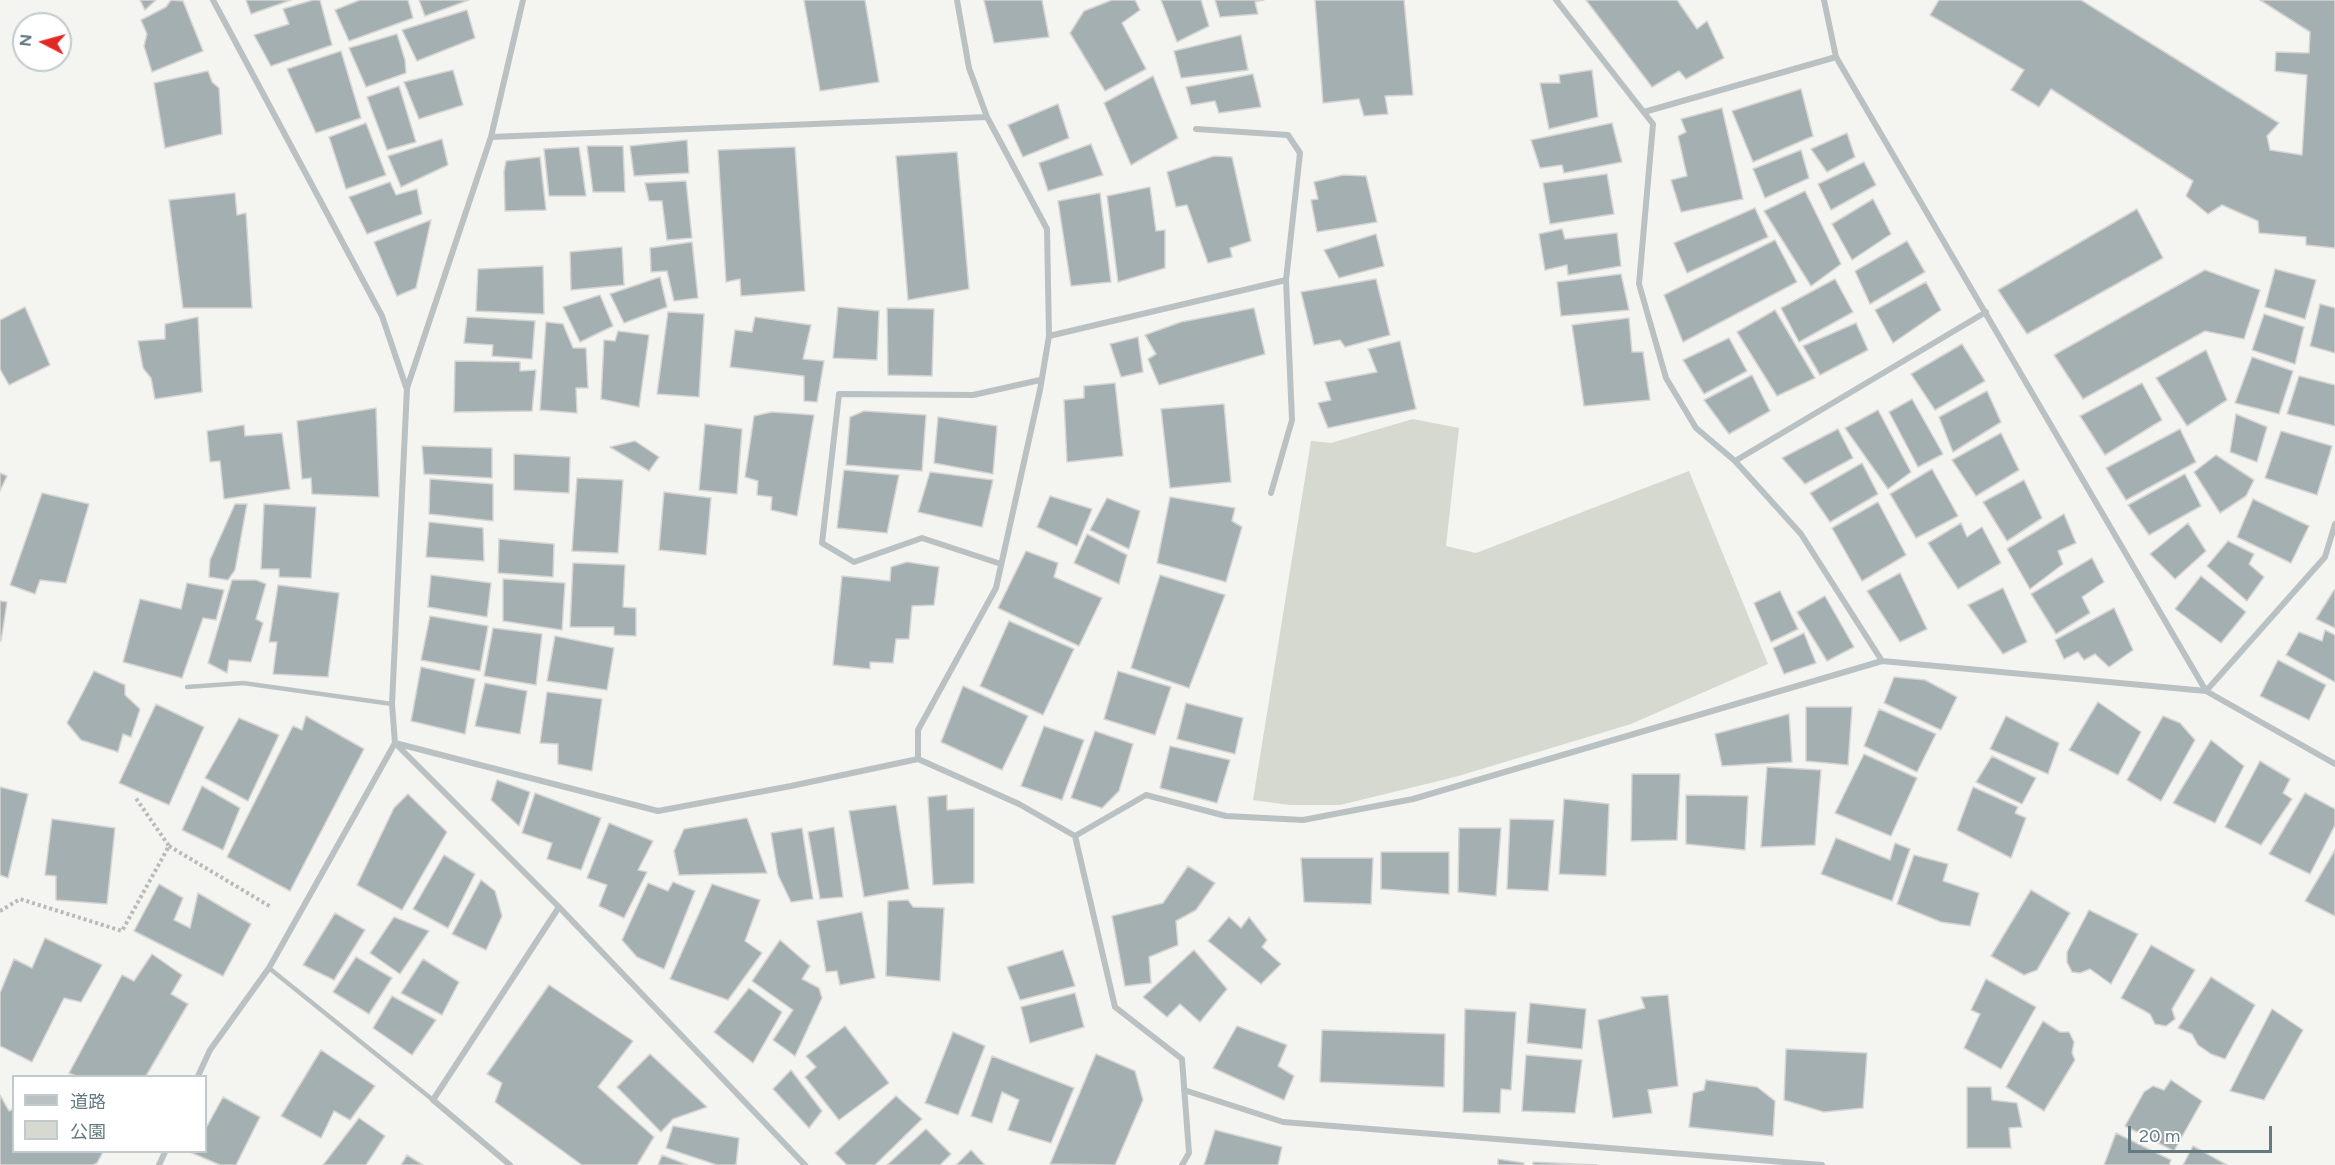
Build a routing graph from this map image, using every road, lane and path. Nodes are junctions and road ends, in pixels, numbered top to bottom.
1 (213, 0) edge
2 (523, 0) edge
3 (957, 0) edge
4 (1556, 0) edge
5 (1824, 0) edge
6 (1836, 57) junction
7 (1644, 112) junction
8 (987, 117) junction
9 (1196, 129) dead end
10 (491, 137) junction
11 (1286, 280) junction
12 (1986, 312) junction
13 (1049, 336) junction
14 (1040, 380) junction
15 (407, 388) junction
16 (1735, 461) junction
17 (1271, 493) dead end
18 (2335, 524) edge
19 (1001, 564) junction
20 (1882, 661) junction
21 (187, 687) dead end
22 (2206, 691) junction
23 (392, 704) junction
24 (395, 743) junction
25 (918, 759) junction
26 (2335, 764) edge
27 (135, 797) dead end
28 (1075, 836) junction
29 (169, 846) junction
30 (559, 907) junction
31 (0, 911) edge
32 (295, 921) junction
33 (270, 969) junction
34 (199, 1075) edge
35 (1184, 1090) junction
36 (433, 1100) junction
37 (502, 1162) edge
38 (510, 1165) edge
39 (805, 1165) edge
40 (1182, 1165) edge
41 (1822, 1165) edge

1 - 15 street
2 - 10 street
3 - 8 street
4 - 7 street
5 - 6 street
6 - 7 street
6 - 12 street
7 - 16 street
8 - 10 street
8 - 13 street
9 - 11 street
10 - 15 street
11 - 13 street
11 - 17 street
12 - 16 street
12 - 22 street
13 - 14 street
14 - 19 street
14 - 19 street
15 - 23 street
16 - 20 street
18 - 22 street
19 - 25 street
20 - 22 street
20 - 28 street
21 - 23 lane
22 - 26 street
23 - 24 street
24 - 25 street
24 - 30 street
24 - 32 street
25 - 28 street
27 - 29 path
28 - 35 street
29 - 31 path
29 - 32 path
30 - 36 street
30 - 39 street
32 - 33 street
33 - 34 street
33 - 36 lane
35 - 40 street
35 - 41 street
36 - 37 street
37 - 38 street

